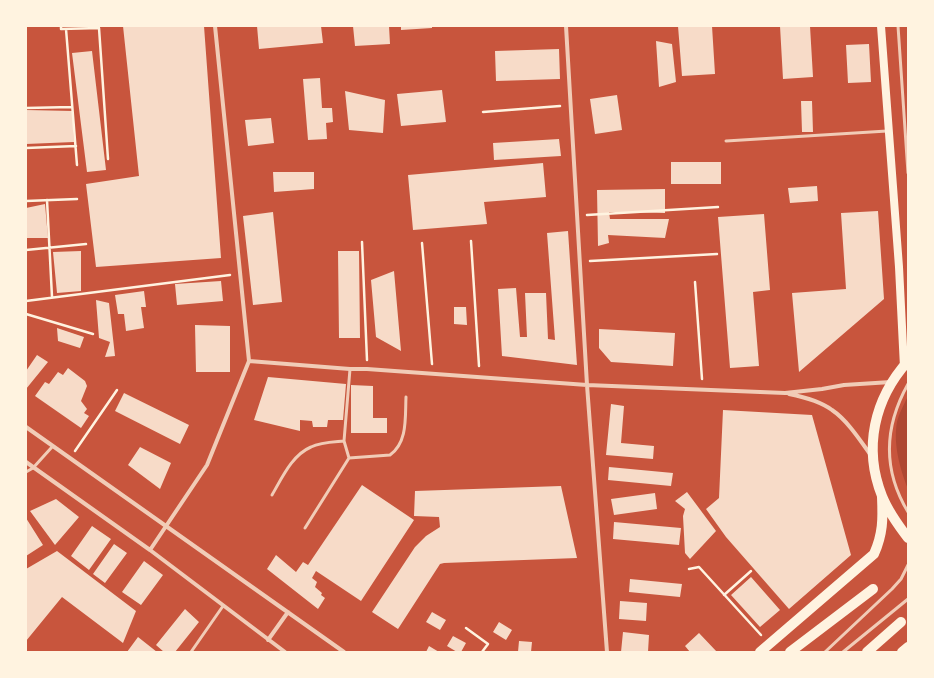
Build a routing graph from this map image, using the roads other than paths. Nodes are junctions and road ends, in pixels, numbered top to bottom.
1 (215, 26) edge
2 (566, 26) edge
3 (882, 26) edge
4 (898, 26) edge
5 (889, 131) junction
6 (726, 141) dead end
7 (908, 173) edge
8 (250, 361) junction
9 (906, 364) edge
10 (350, 369) junction
11 (892, 382) junction
12 (908, 384) edge
13 (587, 385) junction
14 (785, 393) junction
15 (406, 397) dead end
16 (26, 427) edge
17 (344, 441) junction
18 (52, 446) junction
19 (872, 456) junction
20 (349, 458) junction
21 (26, 462) edge
22 (33, 468) junction
23 (26, 472) edge
24 (272, 495) dead end
25 (882, 497) junction
26 (908, 512) edge
27 (166, 526) junction
28 (305, 528) dead end
29 (908, 538) edge
30 (150, 550) junction
31 (908, 565) edge
32 (873, 589) dead end
33 (908, 599) edge
34 (224, 606) junction
35 (288, 612) junction
36 (901, 622) dead end
37 (268, 640) junction
38 (908, 647) edge
39 (191, 652) edge
40 (285, 652) edge
41 (344, 652) edge
42 (607, 652) edge
43 (760, 652) edge
44 (790, 652) edge
45 (825, 652) edge
46 (843, 652) edge
47 (867, 652) edge
48 (902, 652) edge

1 - 8 street
2 - 13 street
3 - 5 main road
4 - 7 lane
5 - 6 lane
5 - 9 main road
8 - 10 street
8 - 27 street
9 - 11 main road
10 - 13 street
10 - 17 lane
11 - 14 street
11 - 19 main road
12 - 26 lane
13 - 14 street
13 - 42 street
14 - 19 street
15 - 20 lane
16 - 18 street
17 - 20 lane
17 - 24 lane
18 - 22 lane
18 - 27 street
19 - 25 main road
20 - 28 lane
21 - 22 street
22 - 23 lane
22 - 30 street
25 - 29 main road
25 - 43 main road
27 - 30 street
27 - 35 street
30 - 34 street
31 - 45 lane
32 - 44 main road
33 - 46 lane
34 - 37 street
34 - 39 lane
35 - 37 street
35 - 41 street
36 - 47 main road
37 - 40 street
38 - 48 main road

